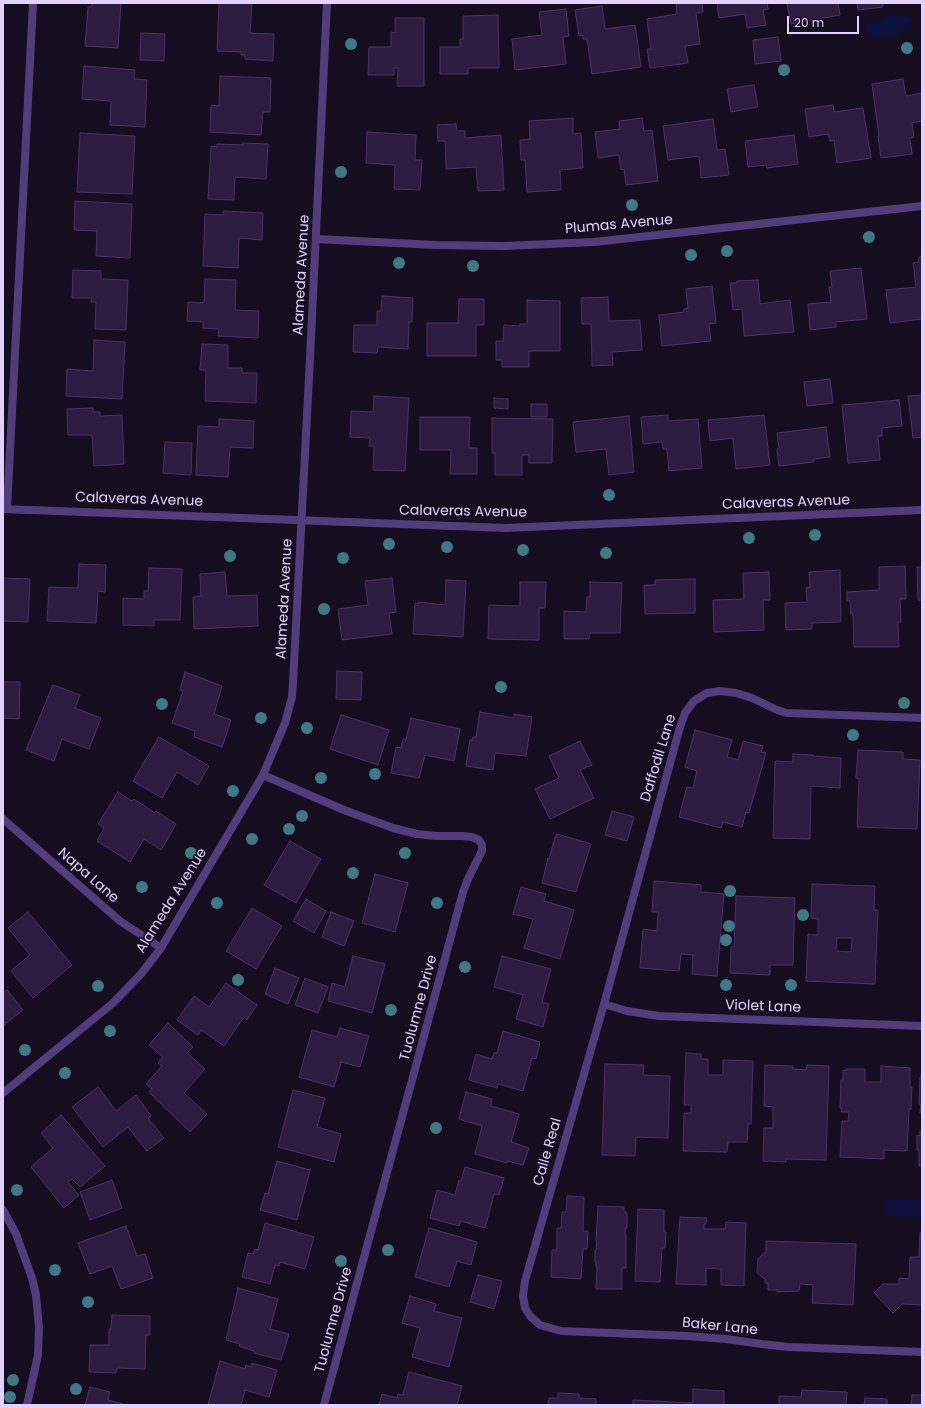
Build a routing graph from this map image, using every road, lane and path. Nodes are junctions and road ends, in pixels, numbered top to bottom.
1 (33, 3) edge
2 (327, 3) edge
3 (922, 206) edge
4 (316, 239) junction
5 (5, 509) edge
6 (922, 510) edge
7 (302, 520) junction
8 (922, 718) edge
9 (264, 775) junction
10 (3, 819) edge
11 (160, 948) junction
12 (604, 1004) junction
13 (922, 1026) edge
14 (3, 1093) edge
15 (3, 1210) edge
16 (525, 1308) joint
17 (922, 1352) edge
18 (27, 1405) edge
19 (324, 1405) edge

1 - 5 street
2 - 4 street, Alameda Avenue
3 - 4 street, Plumas Avenue
4 - 7 street, Alameda Avenue
5 - 7 street, Calaveras Avenue
6 - 7 street, Calaveras Avenue
7 - 9 street, Alameda Avenue
8 - 12 street, Daffodil Lane
9 - 11 street, Alameda Avenue
9 - 19 street, Tuolumne Drive
10 - 11 street, Napa Lane
11 - 14 street, Alameda Avenue
12 - 13 street, Violet Lane
12 - 16 street, Calle Real
15 - 18 street
16 - 17 street, Baker Lane

